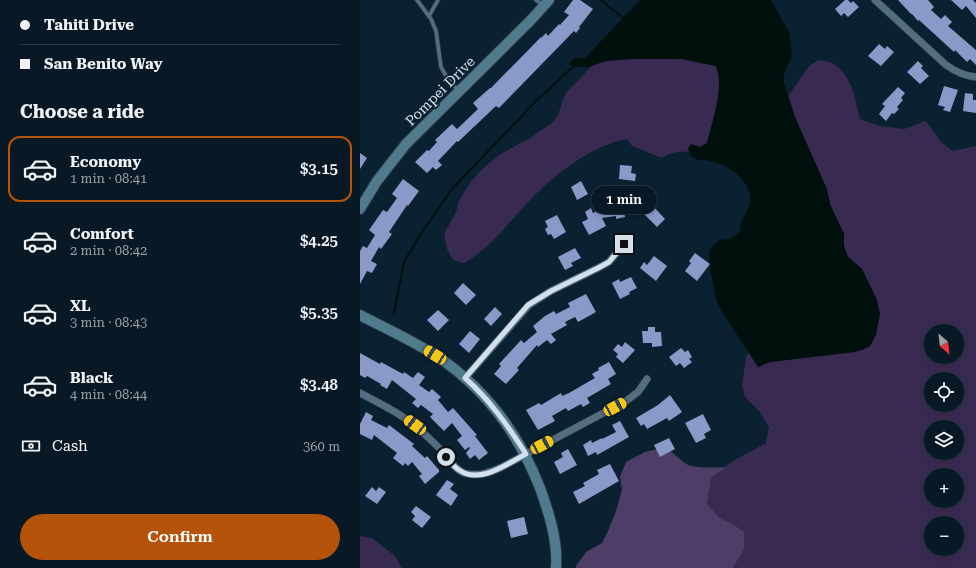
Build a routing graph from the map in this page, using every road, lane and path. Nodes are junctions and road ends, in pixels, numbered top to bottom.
1 (417, 0) edge
2 (438, 0) edge
3 (875, 0) edge
4 (543, 2) edge
5 (429, 16) junction
6 (976, 77) edge
7 (459, 91) junction
8 (360, 209) edge
9 (624, 244) dead end
10 (361, 318) edge
11 (465, 378) junction
12 (647, 379) dead end
13 (360, 393) edge
14 (526, 454) junction
15 (556, 568) edge

1 - 5 lane
2 - 5 lane
3 - 6 street
4 - 7 street, Pompei Drive
5 - 7 lane
7 - 8 street, Pompei Drive
9 - 11 street
10 - 11 street
11 - 14 street
12 - 14 street
13 - 14 street
14 - 15 street

